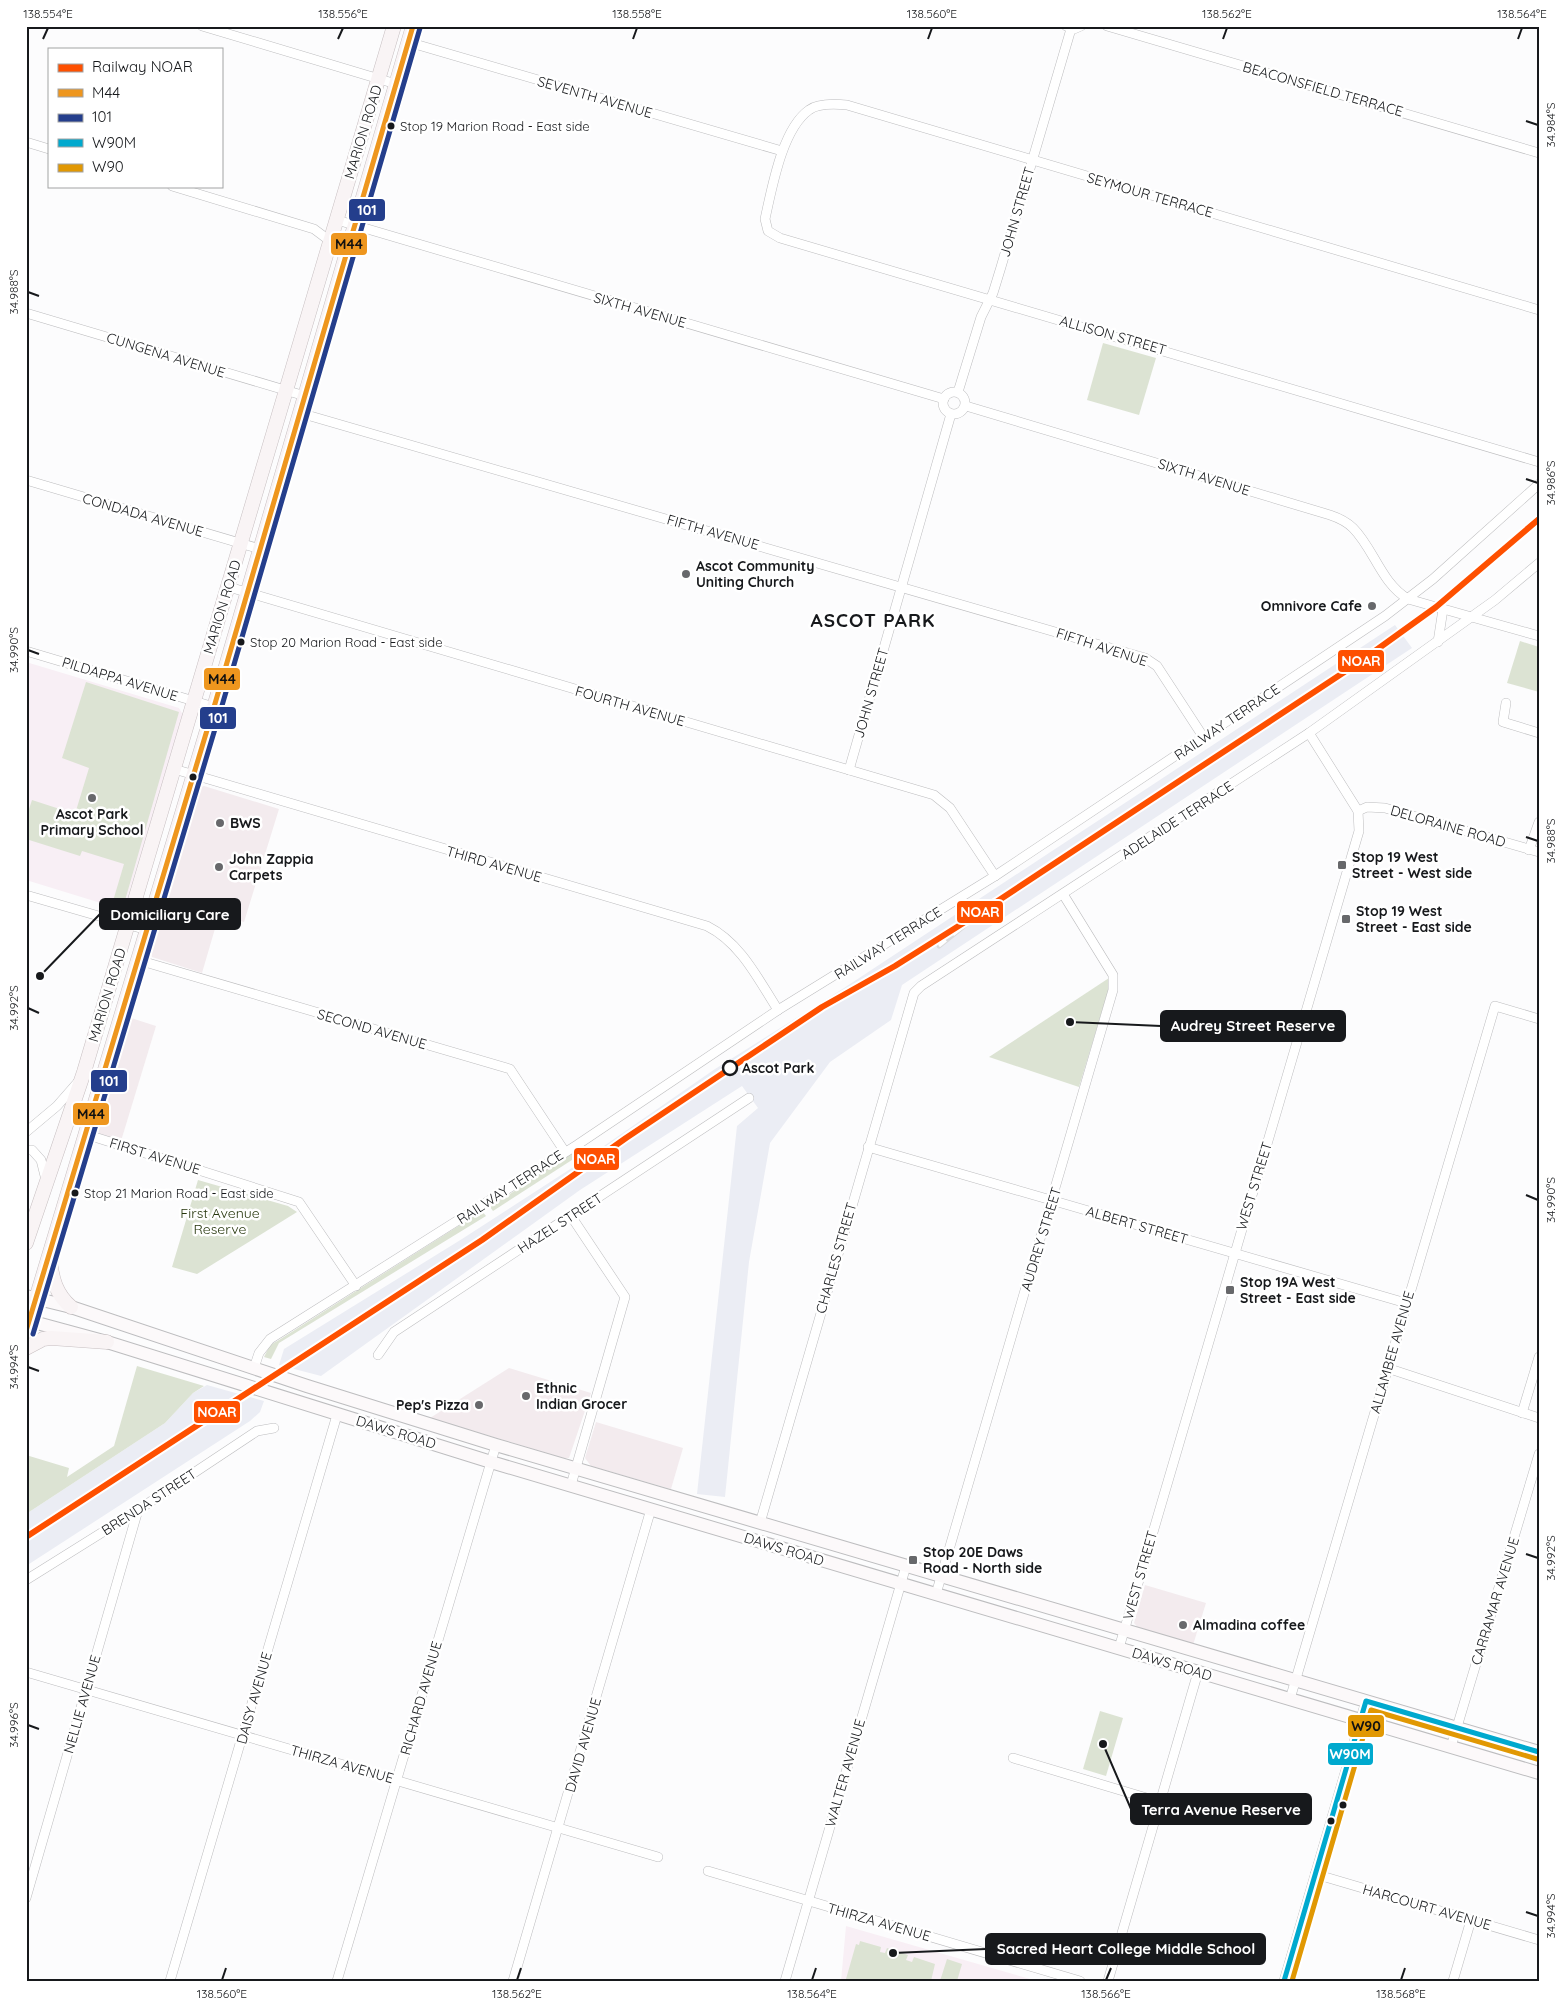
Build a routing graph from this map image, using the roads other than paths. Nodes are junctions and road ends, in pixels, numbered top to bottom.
1 (202, 26) edge
2 (394, 26) edge
3 (413, 26) edge
4 (1081, 26) edge
5 (1106, 26) edge
6 (1068, 28) edge
7 (408, 42) junction
8 (379, 78) junction
9 (396, 84) junction
10 (26, 142) edge
11 (48, 149) edge
12 (782, 151) junction
13 (1539, 153) edge
14 (1032, 160) junction
15 (179, 188) edge
16 (337, 220) junction
17 (354, 225) junction
18 (330, 241) junction
19 (988, 299) junction
20 (1539, 310) edge
21 (26, 313) edge
22 (286, 390) junction
23 (958, 392) junction
24 (305, 396) junction
25 (944, 400) junction
26 (966, 406) junction
27 (300, 413) junction
28 (950, 414) junction
29 (1539, 462) edge
30 (26, 480) edge
31 (1539, 484) edge
32 (241, 544) junction
33 (260, 549) junction
34 (1539, 563) edge
35 (228, 587) junction
36 (903, 587) junction
37 (247, 593) junction
38 (1408, 599) junction
39 (1443, 609) junction
40 (1472, 616) junction
41 (1539, 636) edge
42 (1438, 642) junction
43 (26, 651) edge
44 (194, 701) junction
45 (1506, 703) dead end
46 (214, 707) junction
47 (1309, 733) junction
48 (1539, 733) edge
49 (1204, 738) junction
50 (174, 769) junction
51 (849, 770) junction
52 (192, 775) junction
53 (1358, 812) junction
54 (1539, 822) edge
55 (1529, 850) junction
56 (1539, 852) edge
57 (995, 876) junction
58 (1063, 894) junction
59 (26, 895) edge
60 (128, 925) junction
61 (147, 930) junction
62 (138, 960) junction
63 (914, 993) joint
64 (778, 1010) junction
65 (1539, 1019) edge
66 (82, 1077) junction
67 (750, 1098) dead end
68 (26, 1132) edge
69 (85, 1134) junction
70 (868, 1146) junction
71 (26, 1150) edge
72 (565, 1152) junction
73 (46, 1183) junction
74 (1052, 1201) junction
75 (571, 1216) junction
76 (27, 1239) edge
77 (50, 1252) junction
78 (1234, 1252) junction
79 (356, 1286) junction
80 (31, 1297) edge
81 (1406, 1303) junction
82 (71, 1307) junction
83 (27, 1325) edge
84 (107, 1342) junction
85 (26, 1348) edge
86 (378, 1355) dead end
87 (1539, 1357) edge
88 (254, 1368) junction
89 (1387, 1368) junction
90 (1522, 1413) junction
91 (337, 1414) junction
92 (1539, 1418) edge
93 (274, 1428) dead end
94 (496, 1444) junction
95 (1539, 1454) edge
96 (491, 1462) junction
97 (575, 1468) junction
98 (571, 1485) junction
99 (651, 1509) junction
100 (138, 1510) junction
101 (760, 1523) junction
102 (906, 1566) junction
103 (941, 1576) junction
104 (26, 1580) edge
105 (901, 1584) junction
106 (936, 1594) junction
107 (1124, 1631) junction
108 (1119, 1648) junction
109 (26, 1672) edge
110 (1198, 1672) junction
111 (1295, 1680) junction
112 (86, 1689) junction
113 (1290, 1699) junction
114 (1366, 1702) junction
115 (1360, 1721) junction
116 (1457, 1728) junction
117 (243, 1735) junction
118 (1451, 1748) junction
119 (1539, 1752) edge
120 (1013, 1758) dead end
121 (1539, 1773) edge
122 (397, 1780) junction
123 (1160, 1802) junction
124 (558, 1828) junction
125 (658, 1857) dead end
126 (708, 1871) dead end
127 (1315, 1874) junction
128 (26, 1898) edge
129 (808, 1901) junction
130 (1471, 1920) junction
131 (1539, 1940) edge
132 (170, 1981) edge
133 (337, 1981) edge
134 (513, 1981) edge
135 (785, 1981) edge
136 (1080, 1981) edge
137 (1108, 1981) edge
138 (1284, 1981) edge
139 (1453, 1981) edge

1 - 8 street
2 - 8 main road, MARION ROAD
3 - 7 main road, MARION ROAD
4 - 6 street
5 - 13 street, BEACONSFIELD TERRACE
6 - 14 street, JOHN STREET
7 - 9 main road, MARION ROAD
7 - 12 street, SEVENTH AVENUE
8 - 9 street
8 - 16 main road, MARION ROAD
9 - 17 main road, MARION ROAD
10 - 11 street
12 - 14 street, SEYMOUR TERRACE
12 - 19 street, ALLISON STREET
14 - 19 street, JOHN STREET
14 - 20 street, SEYMOUR TERRACE
15 - 18 street
16 - 17 street, SIXTH AVENUE
16 - 18 main road, MARION ROAD
17 - 24 main road, MARION ROAD
17 - 25 street, SIXTH AVENUE
18 - 22 main road, MARION ROAD
19 - 23 street, JOHN STREET
19 - 29 street, ALLISON STREET
21 - 22 street, CUNGENA AVENUE
22 - 24 street, CUNGENA AVENUE
22 - 32 main road, MARION ROAD
23 - 25 street
23 - 26 street
24 - 27 main road, MARION ROAD
25 - 28 street
26 - 28 street
26 - 38 street, SIXTH AVENUE
27 - 33 main road, MARION ROAD
27 - 36 street, FIFTH AVENUE
28 - 36 street, JOHN STREET
30 - 32 street, CONDADA AVENUE
31 - 38 street, RAILWAY TERRACE
32 - 33 street, CONDADA AVENUE
32 - 35 main road, MARION ROAD
33 - 37 main road, MARION ROAD
34 - 40 street, ADELAIDE TERRACE
35 - 37 street, FOURTH AVENUE
35 - 44 main road, MARION ROAD
36 - 49 street, FIFTH AVENUE
36 - 51 street, JOHN STREET
37 - 46 main road, MARION ROAD
37 - 51 street, FOURTH AVENUE
38 - 39 street
38 - 49 street, RAILWAY TERRACE
39 - 40 street
39 - 42 street
40 - 41 street
40 - 42 street, ADELAIDE TERRACE
42 - 47 street, ADELAIDE TERRACE
43 - 44 street, PILDAPPA AVENUE
44 - 46 street, PILDAPPA AVENUE
44 - 50 main road, MARION ROAD
45 - 48 street
46 - 52 main road, MARION ROAD
47 - 53 street
47 - 58 street, ADELAIDE TERRACE
49 - 57 street, RAILWAY TERRACE
50 - 52 street, THIRD AVENUE
50 - 60 main road, MARION ROAD
51 - 57 street, FOURTH AVENUE
52 - 61 main road, MARION ROAD
52 - 64 street, THIRD AVENUE
53 - 55 street, DELORAINE ROAD
53 - 78 street, WEST STREET
54 - 55 street
55 - 56 street, DELORAINE ROAD
57 - 64 street, RAILWAY TERRACE
58 - 63 street, ADELAIDE TERRACE
58 - 74 street, AUDREY STREET
59 - 60 street
60 - 61 street
60 - 66 main road, MARION ROAD
61 - 62 main road, MARION ROAD
62 - 69 main road, MARION ROAD
62 - 72 street, SECOND AVENUE
63 - 70 street, CHARLES STREET
64 - 72 street, RAILWAY TERRACE
65 - 81 street, ALLAMBEE AVENUE
66 - 68 street
66 - 73 main road, MARION ROAD
67 - 75 street, HAZEL STREET
69 - 77 main road, MARION ROAD
69 - 79 street, FIRST AVENUE
70 - 74 street, ALBERT STREET
70 - 101 street, CHARLES STREET
71 - 73 street
72 - 79 street, RAILWAY TERRACE
73 - 76 main road, MARION ROAD
74 - 78 street, ALBERT STREET
74 - 103 street, AUDREY STREET
75 - 86 street, HAZEL STREET
75 - 97 street
77 - 80 main road, MARION ROAD
77 - 82 main road
78 - 81 street, ALBERT STREET
78 - 107 street, WEST STREET
79 - 88 street, RAILWAY TERRACE
80 - 82 main road, DAWS ROAD
80 - 83 main road, MARION ROAD
81 - 89 street, ALLAMBEE AVENUE
82 - 88 main road, DAWS ROAD
83 - 84 main road, DAWS ROAD
84 - 85 main road
84 - 91 main road, DAWS ROAD
87 - 90 street
88 - 94 main road, DAWS ROAD
89 - 90 street
89 - 111 street, ALLAMBEE AVENUE
90 - 92 street
91 - 96 main road, DAWS ROAD
91 - 117 street, DAISY AVENUE
93 - 100 street, BRENDA STREET
94 - 96 street, RICHARD AVENUE
94 - 97 main road, DAWS ROAD
95 - 116 street, CARRAMAR AVENUE
96 - 98 main road, DAWS ROAD
96 - 122 street, RICHARD AVENUE
97 - 98 street
97 - 101 main road, DAWS ROAD
98 - 99 main road, DAWS ROAD
99 - 105 main road, DAWS ROAD
99 - 124 street, DAVID AVENUE
100 - 104 street, BRENDA STREET
100 - 112 street, NELLIE AVENUE
101 - 102 main road, DAWS ROAD
102 - 103 main road, DAWS ROAD
102 - 105 street, WALTER AVENUE
103 - 106 street, AUDREY STREET
103 - 107 main road, DAWS ROAD
105 - 106 main road, DAWS ROAD
105 - 129 street, WALTER AVENUE
106 - 108 main road, DAWS ROAD
107 - 108 street, WEST STREET
107 - 111 main road, DAWS ROAD
108 - 110 main road, DAWS ROAD
109 - 112 street, THIRZA AVENUE
110 - 113 main road, DAWS ROAD
110 - 123 street
111 - 113 street, ALLAMBEE AVENUE
111 - 114 main road, DAWS ROAD
112 - 117 street, THIRZA AVENUE
112 - 128 street, NELLIE AVENUE
113 - 115 main road, DAWS ROAD
114 - 115 street
114 - 116 main road, DAWS ROAD
115 - 118 main road, DAWS ROAD
115 - 127 street
116 - 118 street, CARRAMAR AVENUE
116 - 119 main road, DAWS ROAD
117 - 122 street, THIRZA AVENUE
117 - 132 street, DAISY AVENUE
118 - 121 main road, DAWS ROAD
120 - 123 street
122 - 124 street, THIRZA AVENUE
122 - 133 street, RICHARD AVENUE
123 - 137 street
124 - 125 street, THIRZA AVENUE
124 - 134 street, DAVID AVENUE
126 - 129 street, THIRZA AVENUE
127 - 130 street, HARCOURT AVENUE
127 - 138 street
129 - 135 street, WALTER AVENUE
129 - 136 street, THIRZA AVENUE
130 - 131 street, HARCOURT AVENUE
130 - 139 street

